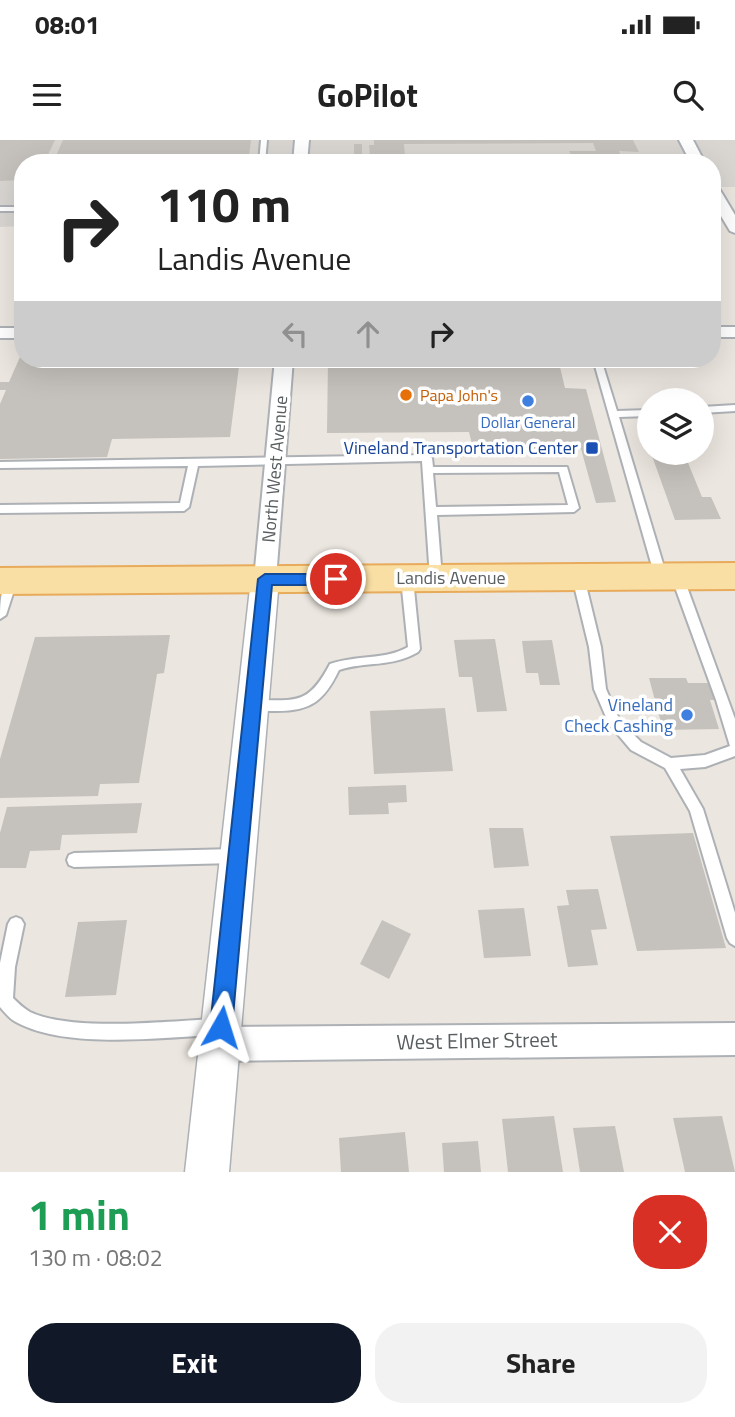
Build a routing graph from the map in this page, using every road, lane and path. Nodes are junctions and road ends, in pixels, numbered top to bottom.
1 (721, 197) edge
2 (735, 228) edge
3 (283, 368) edge
4 (600, 368) edge
5 (735, 408) edge
6 (714, 409) edge
7 (637, 413) edge
8 (613, 414) junction
9 (275, 460) junction
10 (194, 463) junction
11 (0, 465) edge
12 (428, 470) junction
13 (0, 509) edge
14 (431, 511) junction
15 (669, 576) junction
16 (735, 576) edge
17 (578, 577) junction
18 (422, 578) junction
19 (265, 579) junction
20 (6, 581) edge
21 (0, 615) edge
22 (253, 705) junction
23 (735, 742) edge
24 (735, 750) edge
25 (670, 764) junction
26 (238, 856) junction
27 (75, 860) dead end
28 (16, 924) dead end
29 (735, 938) edge
30 (220, 1035) junction
31 (735, 1039) edge
32 (207, 1172) edge

1 - 2 street
3 - 9 street, North West Avenue
4 - 8 lane
5 - 6 lane
7 - 8 lane
8 - 15 lane
9 - 10 lane
9 - 12 lane
9 - 19 street, North West Avenue
10 - 11 lane
10 - 13 lane
12 - 14 lane
12 - 14 lane
14 - 18 lane
15 - 16 main road, Landis Avenue
15 - 17 main road, Landis Avenue
15 - 23 lane
17 - 18 main road, Landis Avenue
17 - 25 lane
18 - 19 main road, Landis Avenue
18 - 22 lane
19 - 20 main road, Landis Avenue
19 - 22 street
20 - 21 lane
22 - 26 street
24 - 25 lane
25 - 29 lane
26 - 27 lane
26 - 30 street
28 - 30 lane
30 - 31 street, West Elmer Street
30 - 32 street

